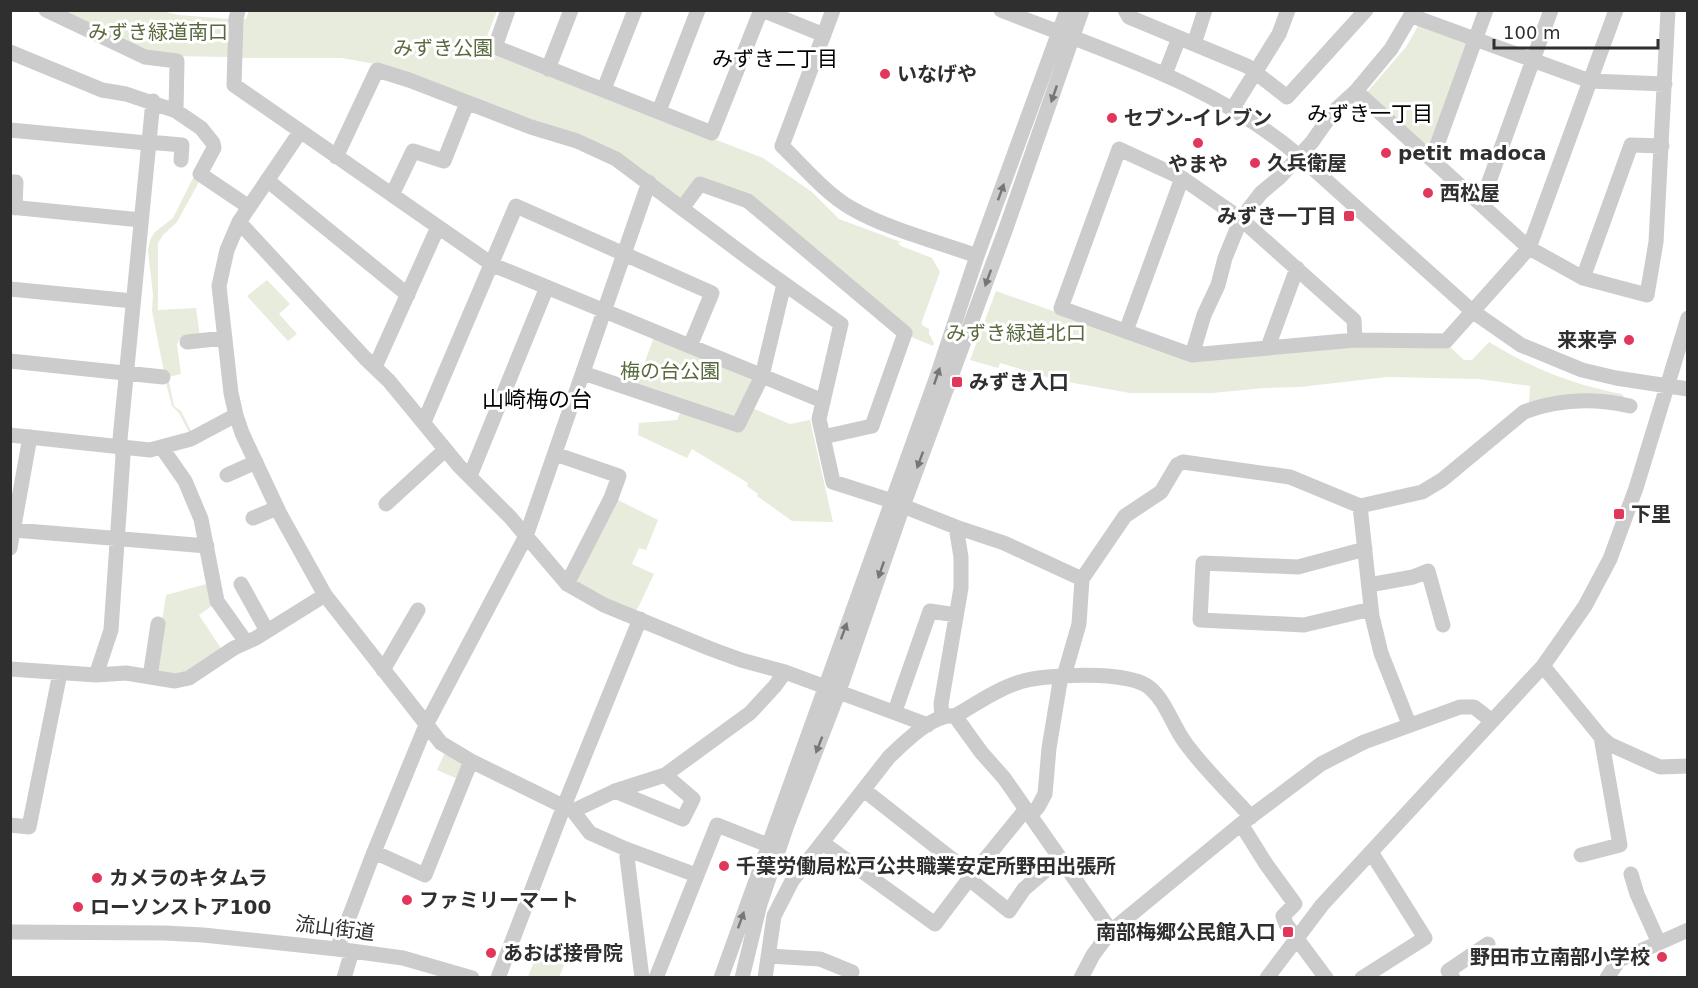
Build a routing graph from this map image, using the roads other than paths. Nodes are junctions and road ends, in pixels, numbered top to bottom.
1 (46, 10) edge
2 (238, 10) edge
3 (508, 10) edge
4 (571, 10) edge
5 (635, 10) edge
6 (699, 10) edge
7 (762, 10) edge
8 (833, 10) edge
9 (1001, 10) edge
10 (1067, 10) edge
11 (1082, 10) edge
12 (1125, 10) edge
13 (1205, 10) edge
14 (1288, 10) edge
15 (1366, 10) edge
16 (1486, 10) edge
17 (1551, 10) edge
18 (1616, 10) edge
19 (1668, 10) edge
20 (1413, 13) edge
21 (1058, 33) junction
22 (824, 35) junction
23 (1476, 38) junction
24 (1073, 39) junction
25 (1186, 41) junction
26 (10, 52) edge
27 (1533, 59) junction
28 (548, 69) junction
29 (1255, 72) junction
30 (1165, 74) junction
31 (1590, 81) junction
32 (1665, 84) junction
33 (604, 89) junction
34 (1356, 92) junction
35 (153, 101) junction
36 (467, 103) junction
37 (1233, 108) junction
38 (176, 111) junction
39 (659, 111) junction
40 (10, 130) edge
41 (300, 132) junction
42 (148, 143) junction
43 (1662, 146) junction
44 (1299, 156) junction
45 (336, 157) junction
46 (1432, 159) junction
47 (181, 160) dead end
48 (1182, 178) junction
49 (267, 180) junction
50 (10, 182) edge
51 (649, 182) junction
52 (392, 195) junction
53 (1481, 204) junction
54 (249, 207) junction
55 (682, 207) junction
56 (13, 208) edge
57 (1241, 219) junction
58 (141, 220) junction
59 (239, 222) junction
60 (438, 227) junction
61 (1529, 248) junction
62 (625, 253) junction
63 (977, 256) junction
64 (493, 265) junction
65 (1297, 268) junction
66 (1584, 278) junction
67 (784, 284) junction
68 (547, 286) junction
69 (10, 289) edge
70 (408, 295) junction
71 (133, 301) junction
72 (605, 310) junction
73 (1472, 312) junction
74 (1688, 318) edge
75 (1126, 332) junction
76 (225, 338) junction
77 (1355, 340) junction
78 (187, 342) dead end
79 (690, 346) junction
80 (1268, 347) junction
81 (1192, 355) junction
82 (10, 362) edge
83 (375, 367) junction
84 (126, 373) junction
85 (583, 373) junction
86 (762, 376) junction
87 (163, 377) dead end
88 (1667, 385) junction
89 (1688, 389) edge
90 (823, 400) junction
91 (1630, 406) dead end
92 (236, 415) junction
93 (424, 422) junction
94 (10, 435) edge
95 (30, 437) junction
96 (823, 437) junction
97 (122, 447) junction
98 (162, 448) junction
99 (445, 450) junction
100 (555, 454) junction
101 (256, 462) junction
102 (227, 475) dead end
103 (470, 476) junction
104 (386, 504) dead end
105 (898, 504) junction
106 (1360, 506) junction
107 (14, 507) edge
108 (277, 508) junction
109 (253, 518) dead end
110 (956, 527) junction
111 (14, 530) junction
112 (526, 536) junction
113 (118, 539) junction
114 (207, 546) junction
115 (10, 548) edge
116 (1365, 549) junction
117 (1082, 579) junction
118 (241, 584) dead end
119 (567, 584) junction
120 (1368, 585) junction
121 (325, 595) junction
122 (1371, 609) junction
123 (418, 610) dead end
124 (956, 615) junction
125 (640, 619) junction
126 (158, 624) dead end
127 (1443, 625) dead end
128 (267, 631) junction
129 (246, 642) junction
130 (1543, 666) junction
131 (10, 669) edge
132 (383, 670) junction
133 (785, 672) junction
134 (60, 673) junction
135 (96, 675) junction
136 (150, 676) junction
137 (1062, 676) junction
138 (824, 685) junction
139 (839, 691) junction
140 (895, 711) junction
141 (949, 716) junction
142 (1492, 722) junction
143 (1410, 724) junction
144 (426, 725) junction
145 (928, 725) junction
146 (1601, 737) junction
147 (471, 761) junction
148 (1688, 766) edge
149 (665, 776) junction
150 (864, 790) junction
151 (615, 791) junction
152 (568, 808) junction
153 (1028, 812) junction
154 (1246, 820) junction
155 (10, 825) edge
156 (823, 843) junction
157 (768, 845) junction
158 (626, 849) junction
159 (374, 852) junction
160 (1371, 852) junction
161 (1581, 855) dead end
162 (1059, 859) junction
163 (1631, 874) dead end
164 (696, 875) junction
165 (970, 877) junction
166 (758, 911) junction
167 (774, 916) junction
168 (1111, 930) junction
169 (1688, 930) edge
170 (10, 932) edge
171 (1297, 937) junction
172 (1659, 943) junction
173 (1488, 944) dead end
174 (345, 950) junction
175 (768, 956) junction
176 (642, 971) edge
177 (852, 972) dead end
178 (658, 974) edge
179 (1268, 977) edge
180 (344, 978) edge
181 (472, 978) edge
182 (498, 978) edge
183 (721, 978) edge
184 (742, 978) edge
185 (765, 978) edge
186 (1081, 978) edge
187 (1326, 978) edge
188 (1362, 978) edge
189 (1453, 978) edge
190 (1607, 978) edge

1 - 38 street
2 - 41 street
3 - 28 street
4 - 28 street
5 - 33 street
6 - 39 street
7 - 22 street
7 - 39 street
8 - 22 street
9 - 21 street
10 - 21 street
11 - 24 street
12 - 25 street
13 - 25 street
14 - 29 street
15 - 29 street
16 - 23 street
17 - 27 street
18 - 31 street
19 - 32 street
20 - 23 street
20 - 34 street
21 - 24 street
63 -> 21 street
22 - 63 street
23 - 27 street
23 - 46 street
24 - 30 street
24 -> 105 street
25 - 29 street
25 - 30 street
26 - 35 street
27 - 31 street
27 - 53 street
28 - 33 street
29 - 37 street
30 - 37 street
31 - 32 street
31 - 61 street
32 - 43 street
33 - 39 street
34 - 44 street
34 - 46 street
35 - 38 street
35 - 42 street
36 - 45 street
36 - 51 street
36 - 52 street
37 - 44 street
38 - 54 street
40 - 42 street
41 - 45 street
41 - 49 street
42 - 47 street
42 - 58 street
43 - 66 street
43 - 66 street
44 - 57 street
44 - 73 street
45 - 52 street
46 - 53 street
48 - 57 street
48 - 75 street
48 - 75 street
49 - 54 street
49 - 70 street
50 - 56 street
51 - 55 street
51 - 62 street
52 - 60 street
53 - 61 street
54 - 59 street
55 - 67 street
55 - 96 street
56 - 58 street
57 - 65 street
57 - 81 street
58 - 71 street
59 - 76 street
59 - 83 street
60 - 64 street
60 - 70 street
61 - 66 street
61 - 73 street
62 - 64 street
62 - 72 street
62 - 79 street
105 -> 63 street
64 - 68 street
64 - 93 street
65 - 77 street
65 - 80 street
67 - 86 street
67 - 90 street
68 - 72 street
68 - 103 street
69 - 71 street
70 - 83 street
71 - 84 street
72 - 79 street
72 - 85 street
73 - 77 street
73 - 88 street
74 - 88 street
75 - 81 street
76 - 78 street
76 - 92 street
77 - 80 street
79 - 86 street
80 - 81 street
82 - 84 street
83 - 93 street
84 - 87 street
84 - 97 street
85 - 86 street
85 - 100 street
86 - 90 street
88 - 89 street
88 - 130 street
90 - 96 street
91 - 106 street
92 - 98 street
92 - 101 street
93 - 99 street
94 - 95 street
95 - 97 street
95 - 107 street
96 - 105 street
97 - 98 street
97 - 113 street
98 - 114 street
99 - 103 street
99 - 104 street
100 - 112 street
100 - 119 street
101 - 102 street
101 - 108 street
103 - 112 street
105 - 110 street
138 -> 105 street
105 -> 139 street
106 - 116 street
106 - 117 street
107 - 111 street
108 - 109 street
108 - 121 street
110 - 117 street
110 - 124 street
111 - 113 street
111 - 115 street
112 - 119 street
112 - 144 street
113 - 114 street
113 - 135 street
114 - 129 street
116 - 120 street
116 - 122 street
117 - 137 street
118 - 128 street
119 - 125 street
120 - 122 street
120 - 127 street
121 - 128 street
121 - 132 street
122 - 143 street
123 - 132 street
124 - 140 street
124 - 141 street
125 - 133 street
125 - 152 street
126 - 136 street
128 - 129 street
129 - 136 street
130 - 142 street
130 - 146 street
131 - 134 street
132 - 144 street
133 - 138 street
133 - 149 street
134 - 135 street
134 - 155 street
135 - 136 street
137 - 141 street
137 - 153 street
137 - 154 street
138 - 139 street
138 - 157 street
139 - 140 street
139 -> 166 street
140 - 145 street
141 - 145 street
141 - 153 street
142 - 143 street
142 - 160 street
143 - 154 street
144 - 147 street
144 - 159 street
145 - 150 street
146 - 148 street
146 - 161 street
147 - 152 street
147 - 159 street
149 - 151 street
149 - 151 street
150 - 156 street
150 - 165 street
151 - 152 street
152 - 158 street
152 - 182 street
153 - 162 street
153 - 165 street
154 - 168 street
154 - 171 street
156 - 165 street
156 - 167 street
157 - 164 street
183 -> 157 street
158 - 164 street
158 - 176 street
159 - 174 street
160 - 171 street
160 - 188 street
162 - 165 street
162 - 168 street
163 - 172 street
164 - 178 street
166 - 167 street
166 - 184 street
167 - 175 street
168 - 186 street
169 - 172 street
170 - 174 street, 流山街道
171 - 179 street
171 - 187 street
172 - 190 street
173 - 189 street
174 - 180 street
174 - 181 street, 流山街道
175 - 177 street
175 - 185 street
176 - 178 street

